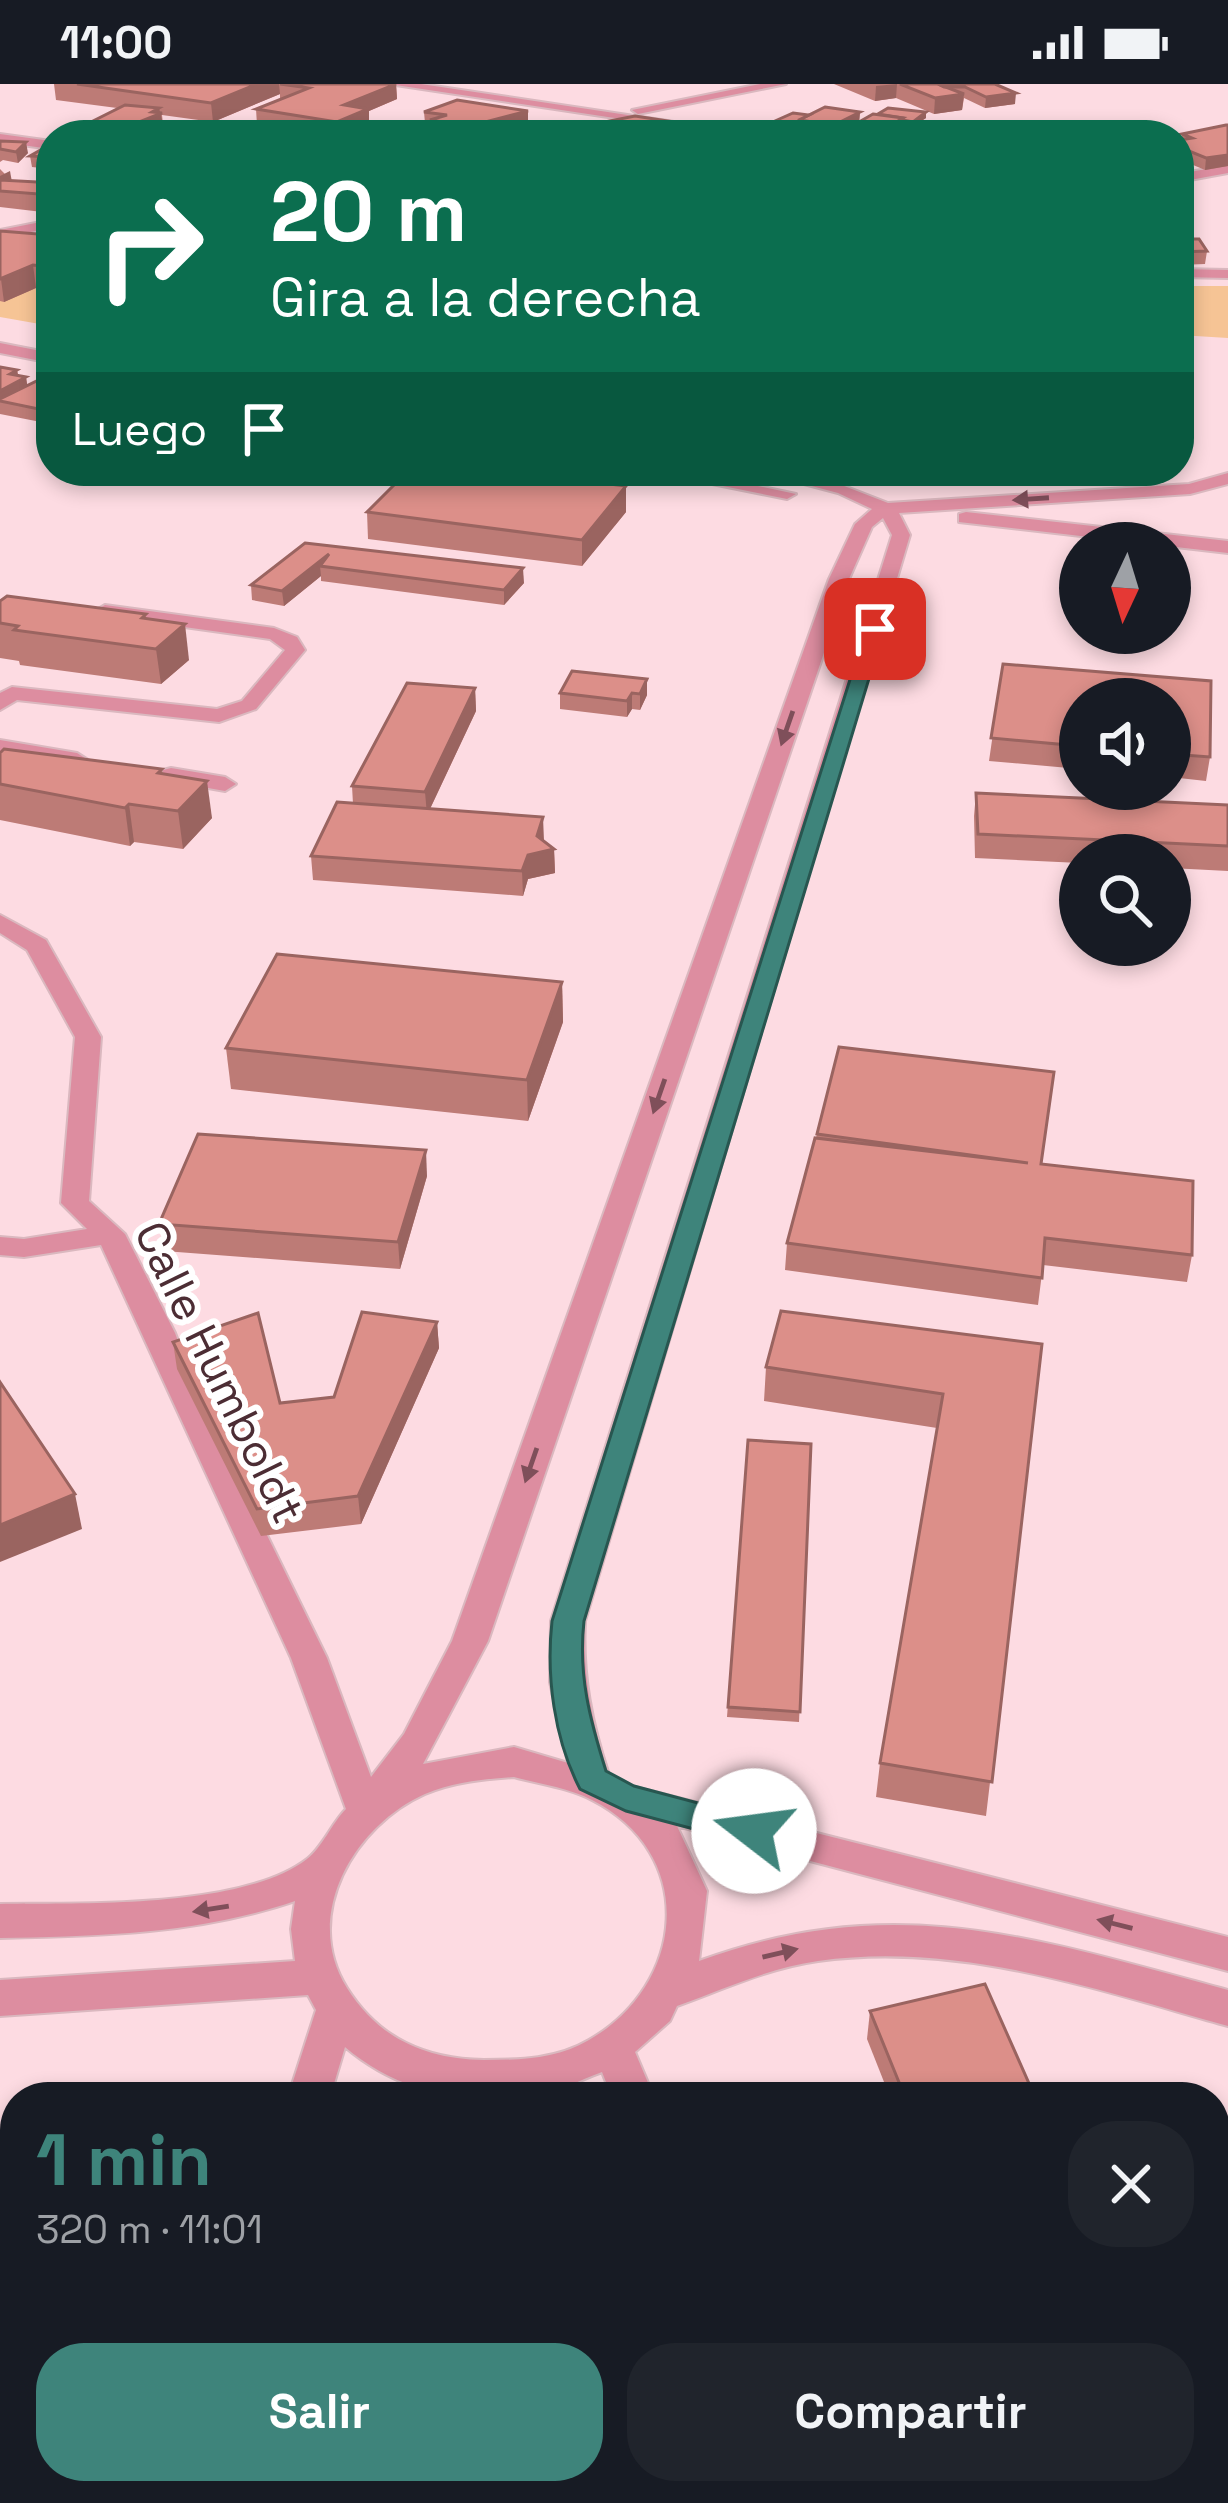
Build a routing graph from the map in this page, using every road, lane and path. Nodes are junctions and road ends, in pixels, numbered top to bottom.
1 (395, 84) edge
2 (780, 84) edge
3 (616, 114) junction
4 (589, 120) edge
5 (658, 120) edge
6 (0, 138) edge
7 (36, 143) edge
8 (1228, 169) edge
9 (1194, 175) edge
10 (36, 227) edge
11 (0, 234) edge
12 (1194, 274) edge
13 (1228, 274) edge
14 (0, 332) edge
15 (36, 338) edge
16 (0, 348) edge
17 (36, 355) edge
18 (1228, 478) edge
19 (747, 486) edge
20 (840, 486) edge
21 (1190, 489) junction
22 (1228, 498) edge
23 (884, 509) junction
24 (1228, 548) edge
25 (93, 610) edge
26 (0, 704) edge
27 (0, 747) edge
28 (90, 762) edge
29 (157, 773) edge
30 (225, 784) dead end
31 (0, 922) edge
32 (110, 1234) junction
33 (0, 1246) edge
34 (609, 1789) junction
35 (366, 1812) junction
36 (320, 1871) junction
37 (0, 1921) edge
38 (1228, 1954) edge
39 (670, 1991) junction
40 (326, 1994) junction
41 (0, 1998) edge
42 (1228, 2008) edge
43 (613, 2048) junction
44 (311, 2082) edge
45 (423, 2082) edge
46 (498, 2082) edge
47 (628, 2082) edge

1 - 3 street
2 - 3 street
3 - 4 street
3 - 5 street
6 - 7 street
8 - 9 street
10 - 11 street
12 - 13 street
14 - 15 street
16 - 17 street
18 - 21 street
19 - 23 street
20 - 23 street
21 - 22 street
21 -> 23 street
23 - 24 street
23 - 34 street
23 -> 35 street
25 - 26 street
27 - 28 street
29 - 30 street
31 - 32 street, Calle Humboldt
32 - 33 street
32 - 35 street, Calle Humboldt
34 - 35 street
38 -> 34 street
34 - 39 street
35 - 36 street
36 -> 37 street
36 - 40 street
39 -> 42 street
39 - 43 street
40 - 41 street
40 - 44 street
40 - 45 street
43 - 46 street
43 - 47 street

